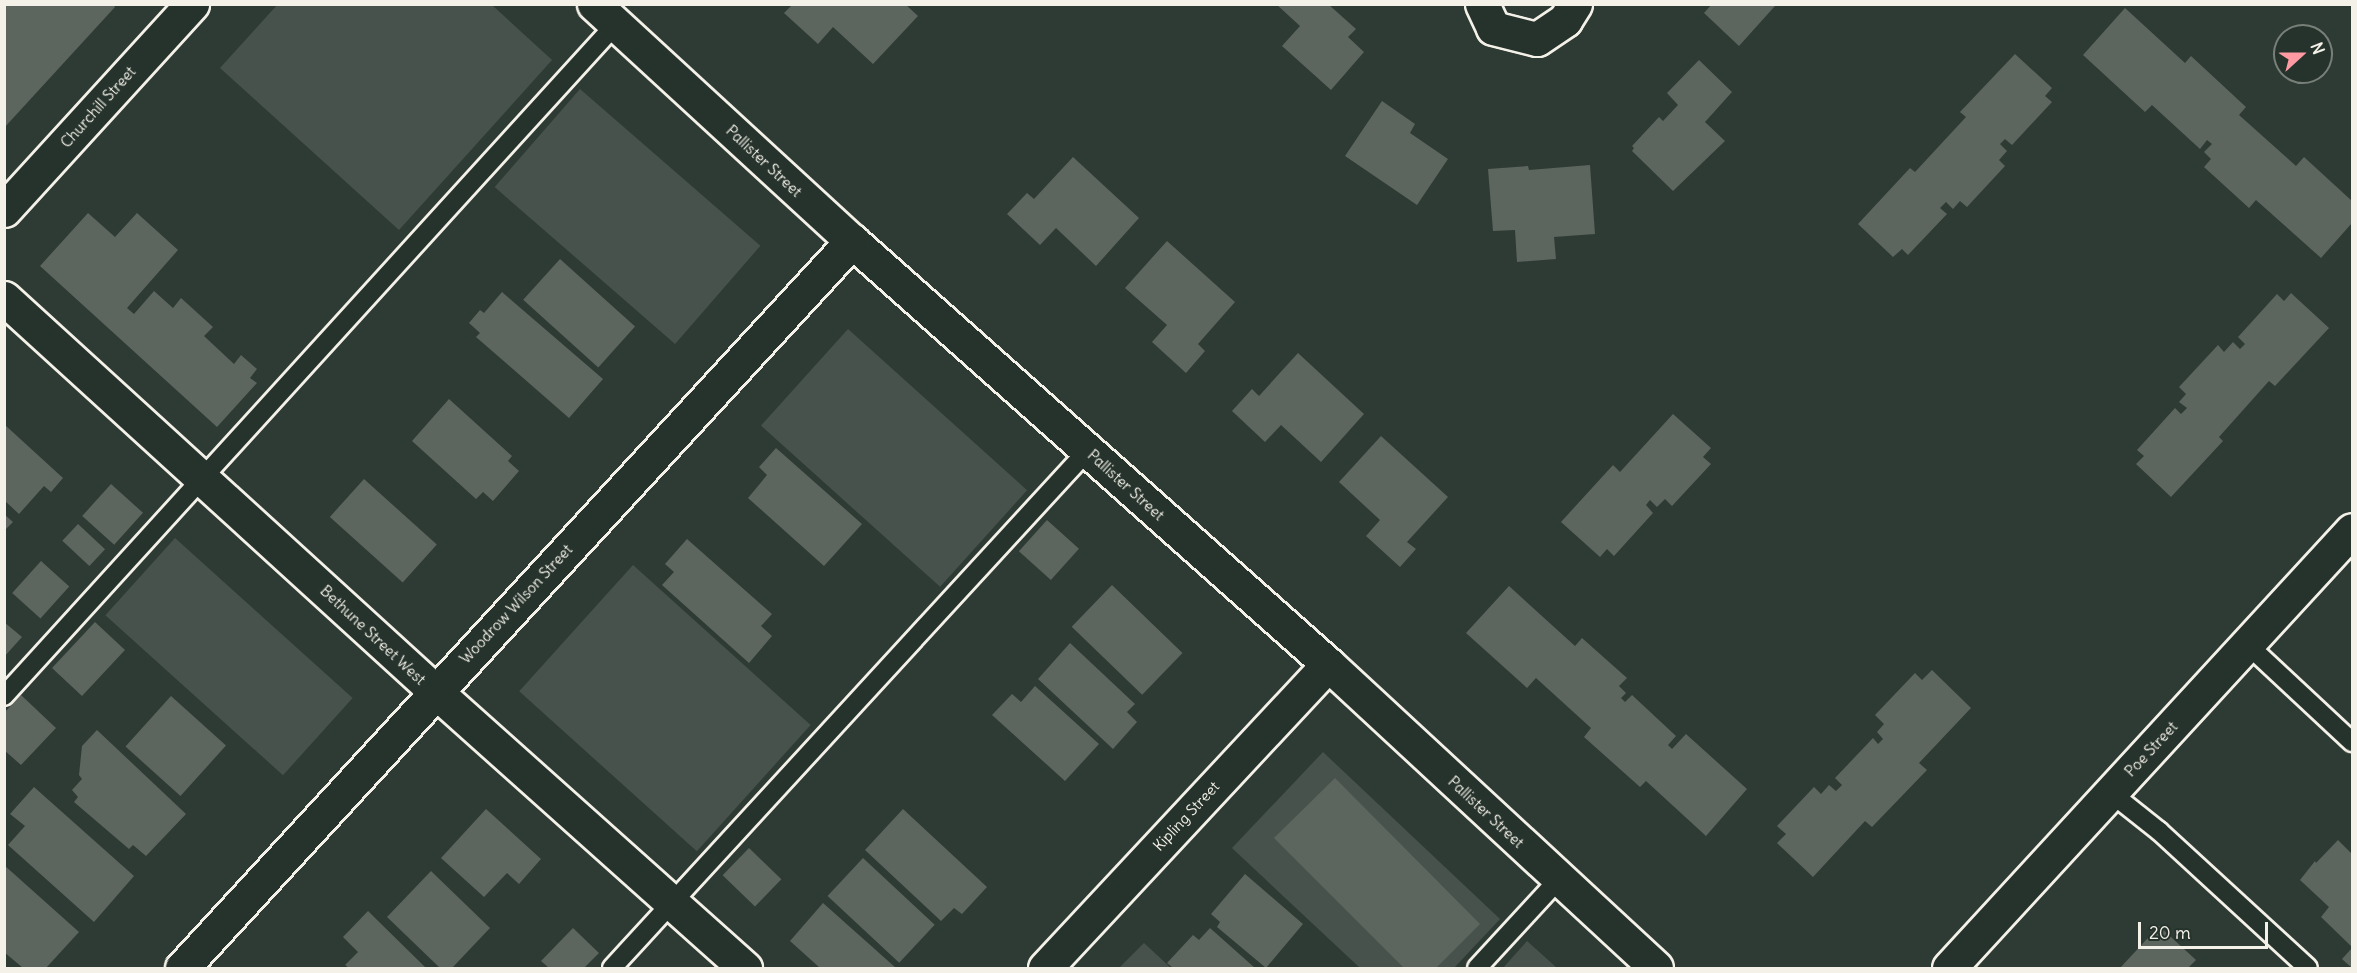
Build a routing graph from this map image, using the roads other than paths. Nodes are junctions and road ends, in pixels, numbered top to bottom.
1 (1482, 4) edge
2 (1575, 4) edge
3 (182, 8) edge
4 (605, 14) edge
5 (4, 210) edge
6 (852, 241) junction
7 (4, 298) edge
8 (1087, 451) junction
9 (203, 478) junction
10 (2352, 530) edge
11 (2247, 644) junction
12 (1328, 664) junction
13 (435, 691) junction
14 (4, 696) edge
15 (2352, 742) edge
16 (2111, 793) junction
17 (1559, 879) junction
18 (673, 903) junction
19 (182, 969) edge
20 (612, 969) edge
21 (745, 969) edge
22 (1045, 969) edge
23 (1477, 969) edge
24 (1656, 969) edge
25 (1948, 969) edge
26 (2308, 969) edge

1 - 2 street
3 - 5 street, Churchill Street
4 - 6 street, Pallister Street
4 - 9 lane
6 - 8 street, Pallister Street
6 - 13 street, Woodrow Wilson Street
7 - 9 street, Bethune Street West
8 - 12 street, Pallister Street
8 - 18 lane
9 - 13 street, Bethune Street West
9 - 14 lane
10 - 11 street, Poe Street
11 - 15 lane
11 - 16 street, Poe Street
12 - 17 street, Pallister Street
12 - 22 street, Kipling Street
13 - 18 street, Bethune Street West
13 - 19 street, Woodrow Wilson Street
16 - 25 street, Poe Street
16 - 26 lane
17 - 23 lane
17 - 24 street, Pallister Street
18 - 20 lane
18 - 21 street, Bethune Street West

